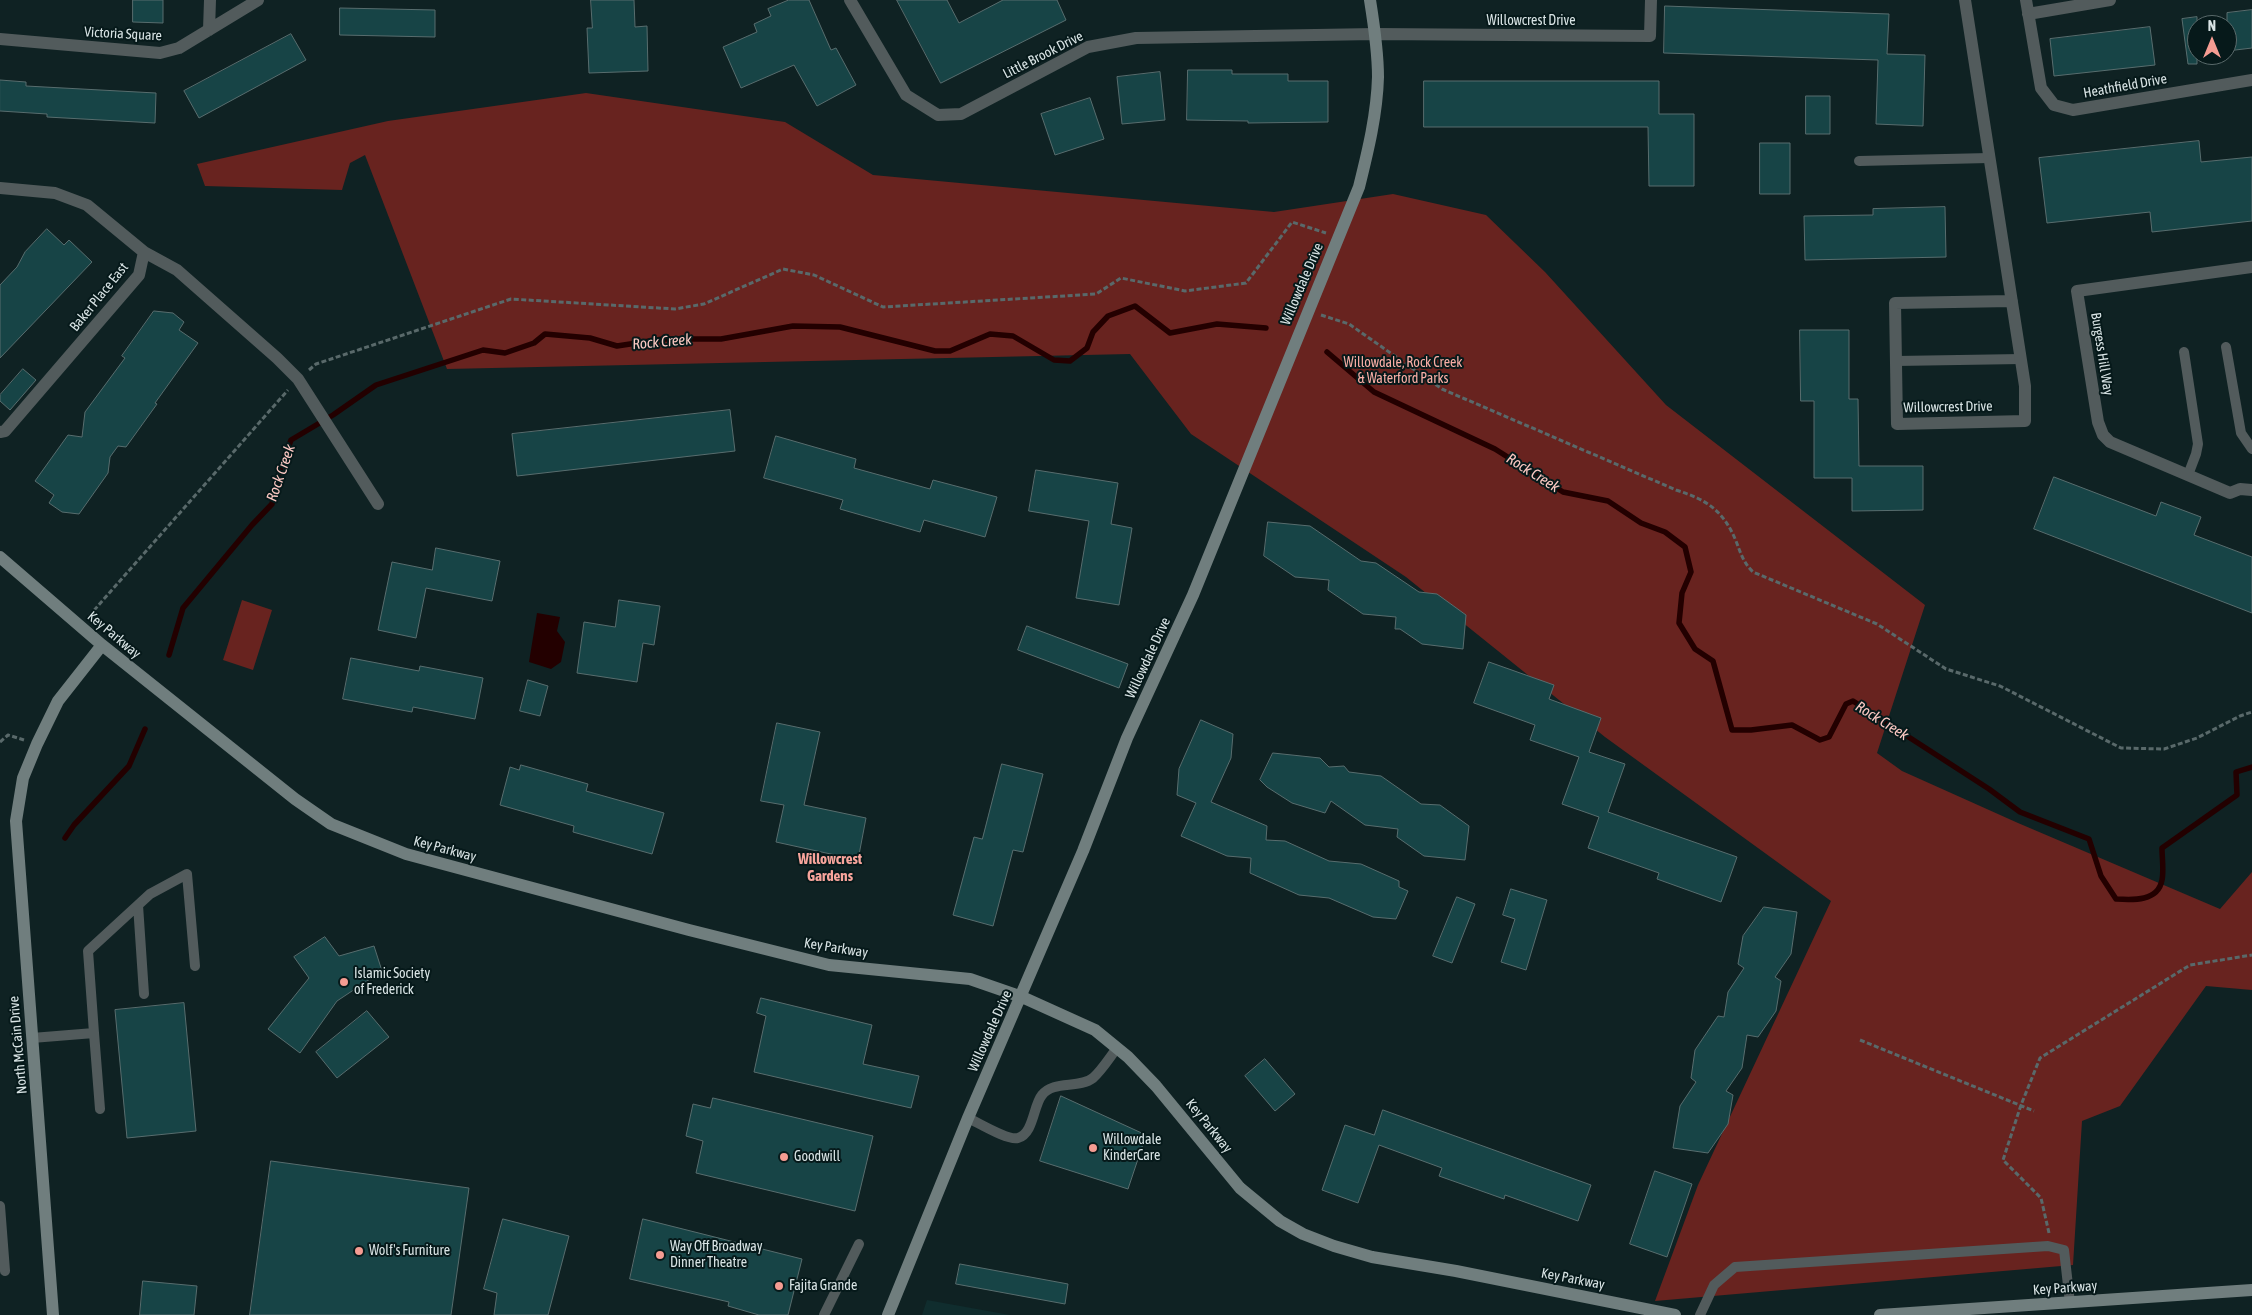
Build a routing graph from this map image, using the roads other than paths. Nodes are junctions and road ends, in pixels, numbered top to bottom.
1 (210, 0) edge
2 (258, 0) edge
3 (850, 0) edge
4 (1370, 0) edge
5 (1650, 0) edge
6 (1965, 0) edge
7 (2026, 0) edge
8 (2110, 0) edge
9 (2028, 14) junction
10 (209, 30) junction
11 (1376, 34) junction
12 (0, 39) edge
13 (2252, 80) edge
14 (1989, 158) junction
15 (1859, 161) dead end
16 (0, 188) edge
17 (144, 252) junction
18 (2252, 267) edge
19 (2012, 301) junction
20 (2226, 347) dead end
21 (2184, 352) dead end
22 (2021, 359) junction
23 (1896, 362) junction
24 (0, 432) edge
25 (2252, 449) edge
26 (2188, 475) junction
27 (2252, 490) edge
28 (378, 504) dead end
29 (0, 557) edge
30 (102, 645) junction
31 (138, 905) junction
32 (195, 966) dead end
33 (144, 994) dead end
34 (1022, 997) junction
35 (94, 1033) junction
36 (32, 1038) junction
37 (1117, 1048) junction
38 (100, 1110) dead end
39 (968, 1118) junction
40 (0, 1206) edge
41 (859, 1244) dead end
42 (5, 1271) dead end
43 (2252, 1290) edge
44 (2070, 1303) junction
45 (54, 1315) edge
46 (824, 1315) edge
47 (888, 1315) edge
48 (1675, 1315) edge
49 (1700, 1315) edge
50 (1880, 1315) edge

1 - 10 street
2 - 10 street, Victoria Square
3 - 11 street, Little Brook Drive
4 - 11 street, Willowdale Drive
5 - 11 street, Willowcrest Drive
6 - 14 street, Willowcrest Drive
7 - 9 street, Heathfield Drive
8 - 9 street
9 - 13 street, Heathfield Drive
10 - 12 street, Victoria Square
11 - 34 street, Willowdale Drive
14 - 15 lane
14 - 19 street, Willowcrest Drive
16 - 17 street
17 - 24 street, Baker Place East
17 - 28 street
18 - 26 street, Burgess Hill Way
19 - 22 street, Willowcrest Drive
19 - 23 street, Willowcrest Drive
20 - 25 lane
21 - 26 lane
22 - 23 lane
22 - 23 street, Willowcrest Drive
26 - 27 street, Burgess Hill Way
29 - 30 street, Key Parkway
30 - 34 street, Key Parkway
30 - 36 street, North McCain Drive
31 - 32 lane
31 - 33 lane
31 - 35 lane
34 - 37 street, Key Parkway
34 - 39 street, Willowdale Drive
35 - 36 lane
35 - 38 lane
36 - 45 street, North McCain Drive
37 - 39 lane
37 - 48 street, Key Parkway
39 - 47 street, Willowdale Drive
40 - 42 lane
41 - 46 lane
43 - 44 street, Key Parkway
44 - 49 lane
44 - 50 street, Key Parkway

